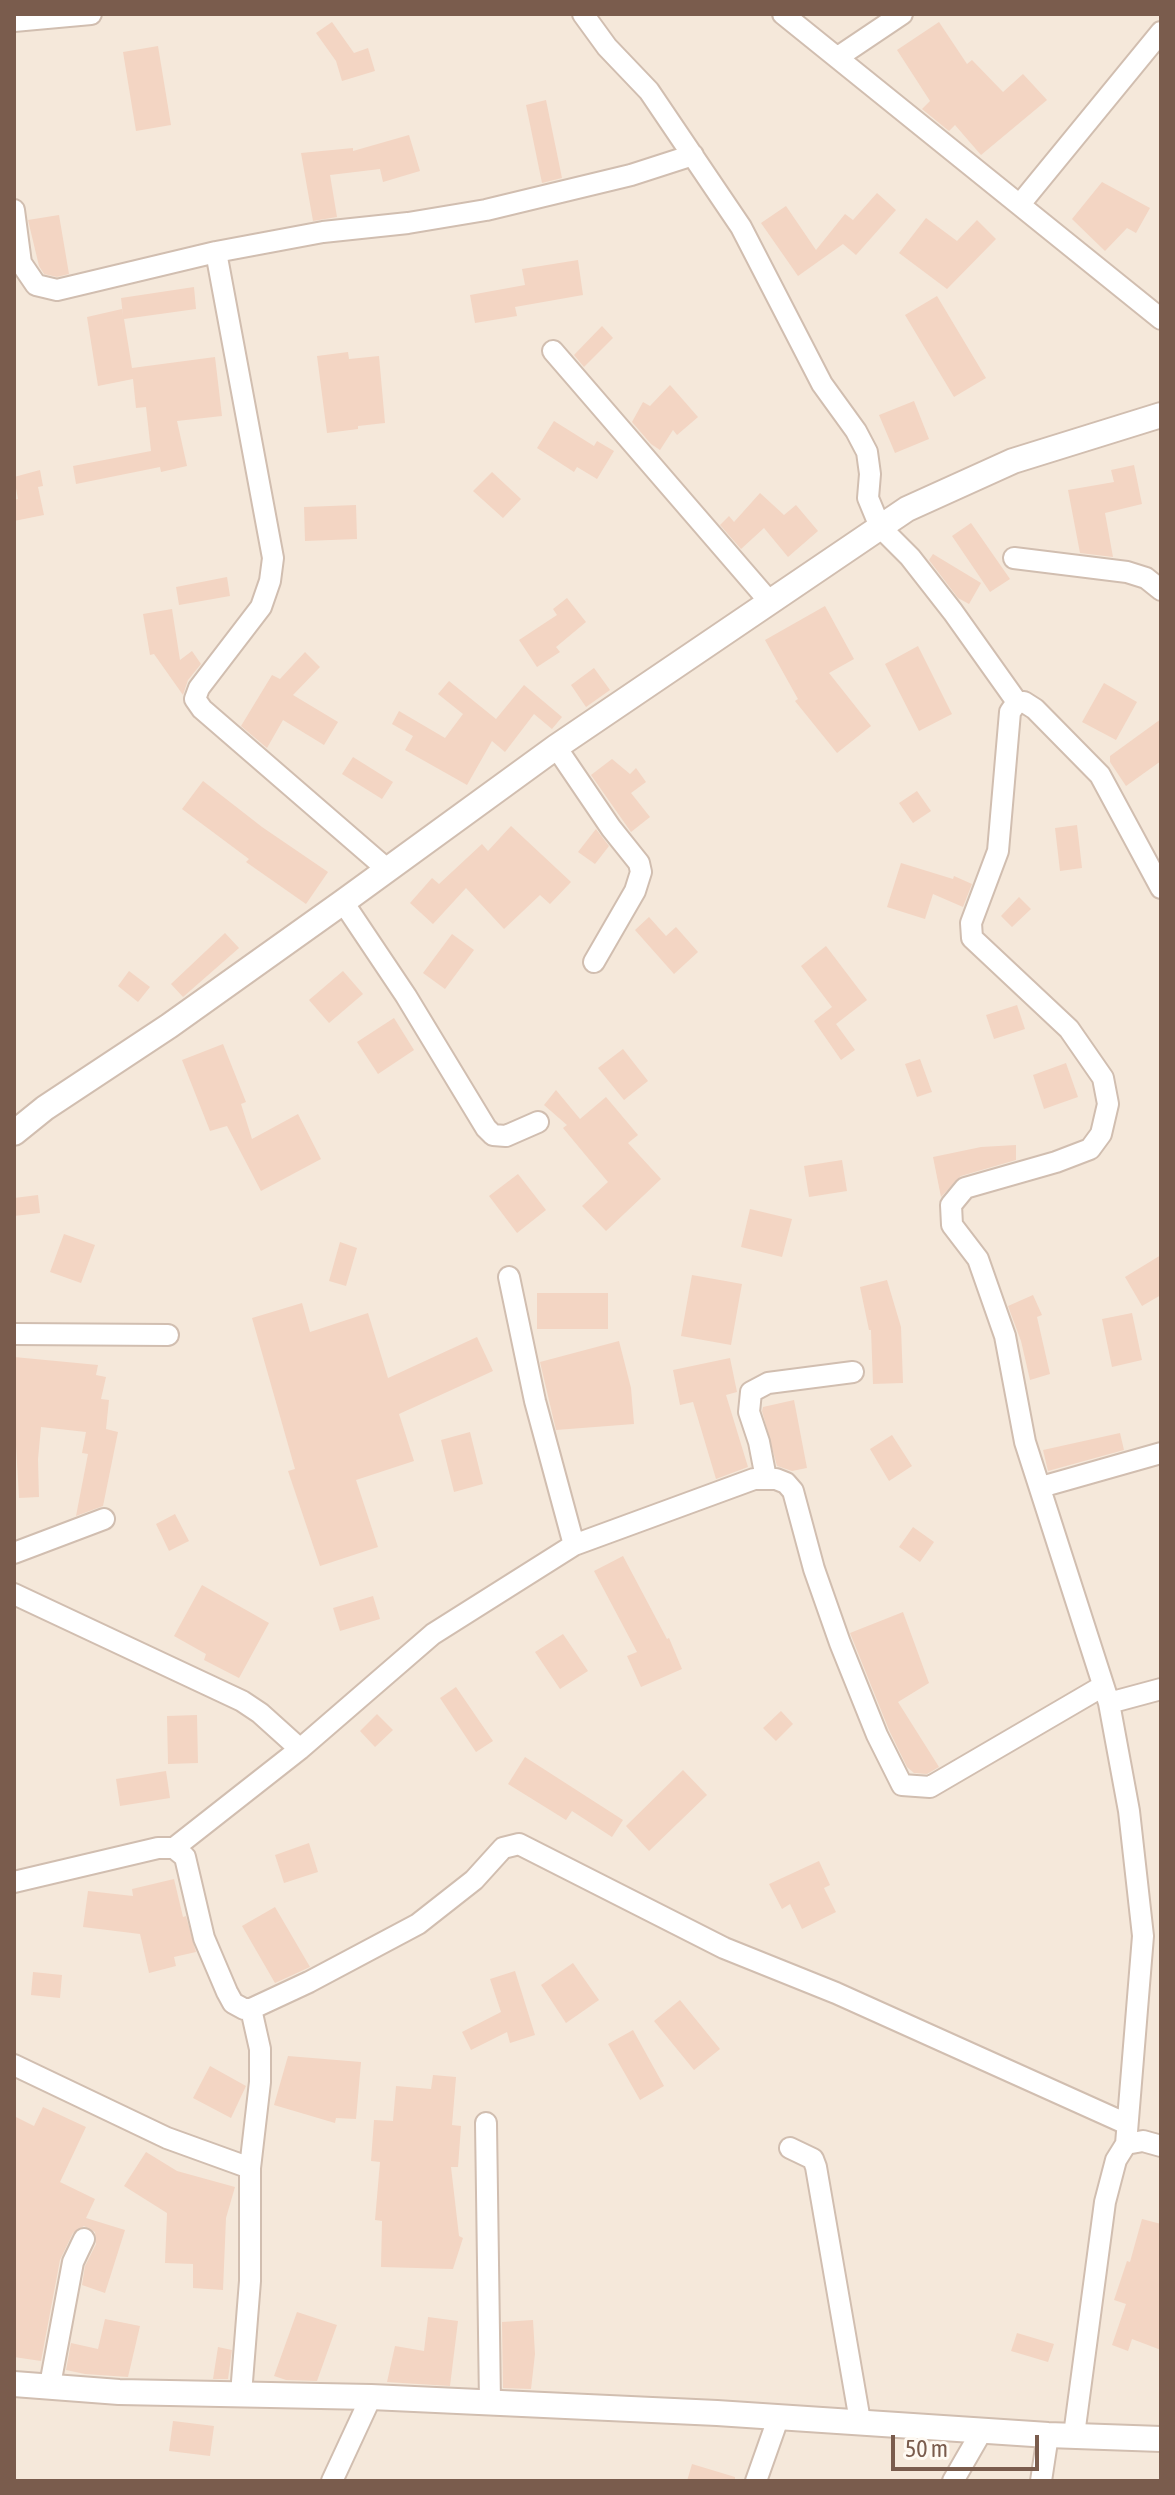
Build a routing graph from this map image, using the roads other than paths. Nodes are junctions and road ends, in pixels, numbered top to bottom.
1 (91, 14) edge
2 (583, 14) edge
3 (783, 14) edge
4 (902, 14) edge
5 (14, 21) edge
6 (1161, 32) edge
7 (838, 57) junction
8 (693, 155) junction
9 (1021, 203) junction
10 (14, 210) edge
11 (216, 252) junction
12 (1161, 319) edge
13 (553, 351) dead end
14 (1161, 415) edge
15 (880, 527) junction
16 (1014, 558) dead end
17 (1161, 590) edge
18 (769, 601) junction
19 (1017, 702) junction
20 (556, 747) junction
21 (388, 870) junction
22 (1161, 888) edge
23 (343, 902) junction
24 (594, 962) dead end
25 (538, 1122) dead end
26 (14, 1133) edge
27 (509, 1277) dead end
28 (14, 1334) edge
29 (168, 1335) dead end
30 (853, 1372) dead end
31 (1161, 1453) edge
32 (766, 1478) junction
33 (1041, 1487) junction
34 (104, 1519) dead end
35 (574, 1545) junction
36 (14, 1553) edge
37 (14, 1594) edge
38 (1161, 1689) edge
39 (1106, 1694) junction
40 (300, 1749) junction
41 (174, 1848) junction
42 (14, 1882) edge
43 (251, 2009) junction
44 (14, 2065) edge
45 (486, 2123) dead end
46 (1126, 2134) junction
47 (1161, 2146) edge
48 (790, 2148) dead end
49 (250, 2168) junction
50 (84, 2239) dead end
51 (14, 2384) edge
52 (50, 2385) junction
53 (241, 2394) junction
54 (371, 2397) junction
55 (490, 2403) junction
56 (779, 2416) junction
57 (860, 2421) junction
58 (983, 2429) junction
59 (1048, 2435) junction
60 (1074, 2435) junction
61 (1161, 2439) edge
62 (332, 2481) edge
63 (756, 2481) edge
64 (953, 2481) edge
65 (1041, 2481) edge

1 - 5 street
2 - 8 street
3 - 7 street
4 - 7 street
6 - 9 street
7 - 9 street
8 - 11 street
8 - 15 street
9 - 12 street
10 - 11 street
11 - 21 street
13 - 18 street
14 - 15 street
15 - 18 street
15 - 19 street
16 - 17 street
18 - 20 street
19 - 22 street
19 - 33 street
20 - 21 street
20 - 24 street
21 - 23 street
23 - 25 street
23 - 26 street
27 - 35 street
28 - 29 street
30 - 32 street
31 - 33 street
32 - 35 street
32 - 39 street
33 - 39 street
34 - 36 street
35 - 40 street
37 - 40 street
38 - 39 street
39 - 46 street
40 - 41 street
41 - 42 street
41 - 43 street
43 - 46 street
43 - 49 street
44 - 49 street
45 - 55 street
46 - 47 street
46 - 60 street
48 - 57 street
49 - 53 street
50 - 52 street
51 - 52 street
52 - 53 street
53 - 54 street
54 - 55 street
54 - 62 street
55 - 56 street
56 - 57 street
56 - 63 street
57 - 58 street
58 - 59 street
58 - 64 street
59 - 60 street
59 - 65 street
60 - 61 street

